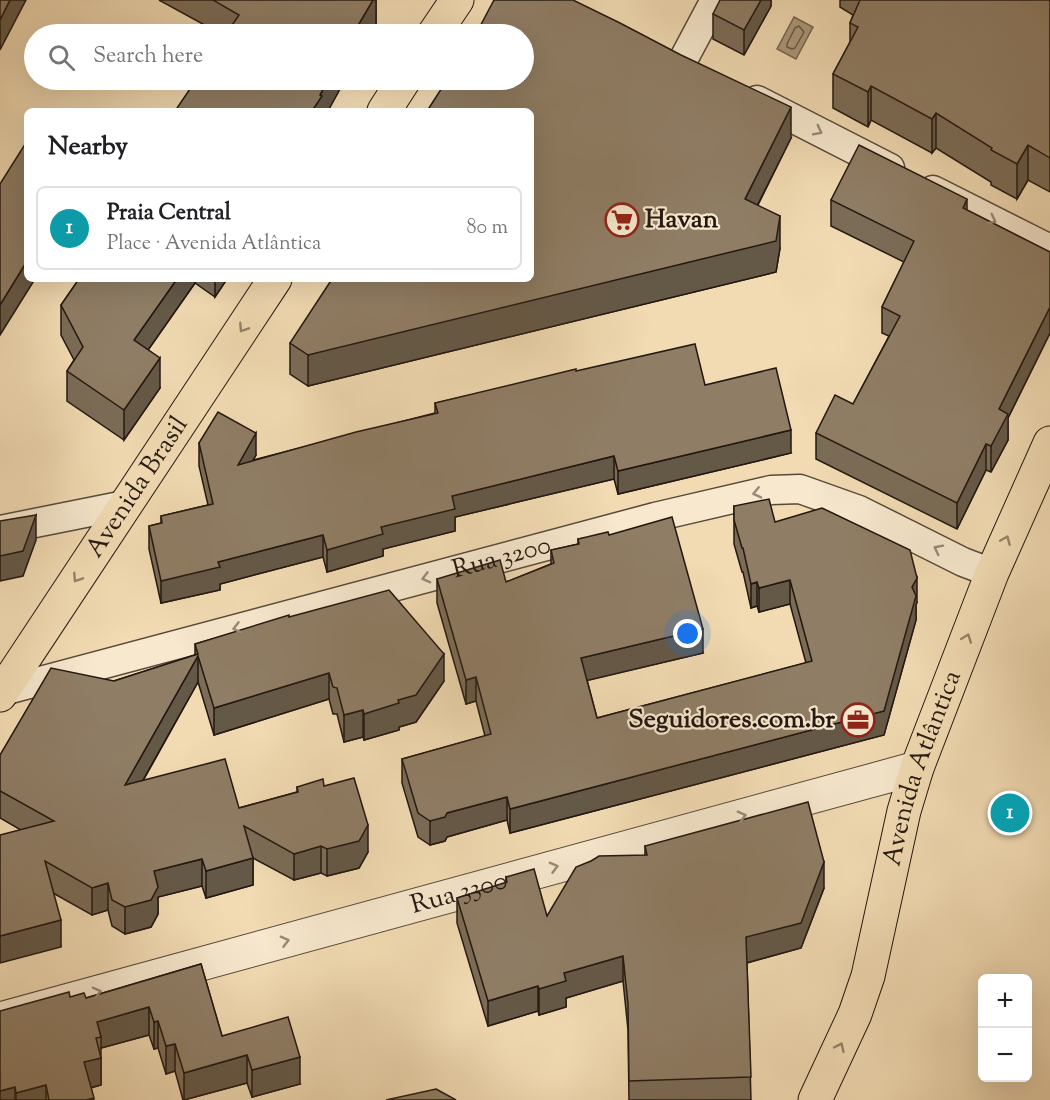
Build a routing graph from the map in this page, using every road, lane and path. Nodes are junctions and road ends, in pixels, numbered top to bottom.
1 (457, 0) edge
2 (715, 0) edge
3 (441, 24) edge
4 (682, 62) edge
5 (734, 89) edge
6 (398, 90) edge
7 (386, 108) edge
8 (1050, 249) edge
9 (273, 282) edge
10 (1050, 443) edge
11 (125, 505) junction
12 (0, 530) edge
13 (992, 573) junction
14 (1, 693) edge
15 (917, 768) junction
16 (0, 1019) edge
17 (815, 1100) edge

1 - 3 main road
2 - 4 street
5 -> 8 street
6 - 7 main road
9 -> 11 main road, Avenida Brasil
13 -> 10 main road, Avenida Atlântica
11 - 12 street
11 -> 14 main road, Avenida Brasil
13 -> 14 street, Rua 3200
15 -> 13 main road, Avenida Atlântica
16 -> 15 street, Rua 3300
17 -> 15 main road, Avenida Atlântica

